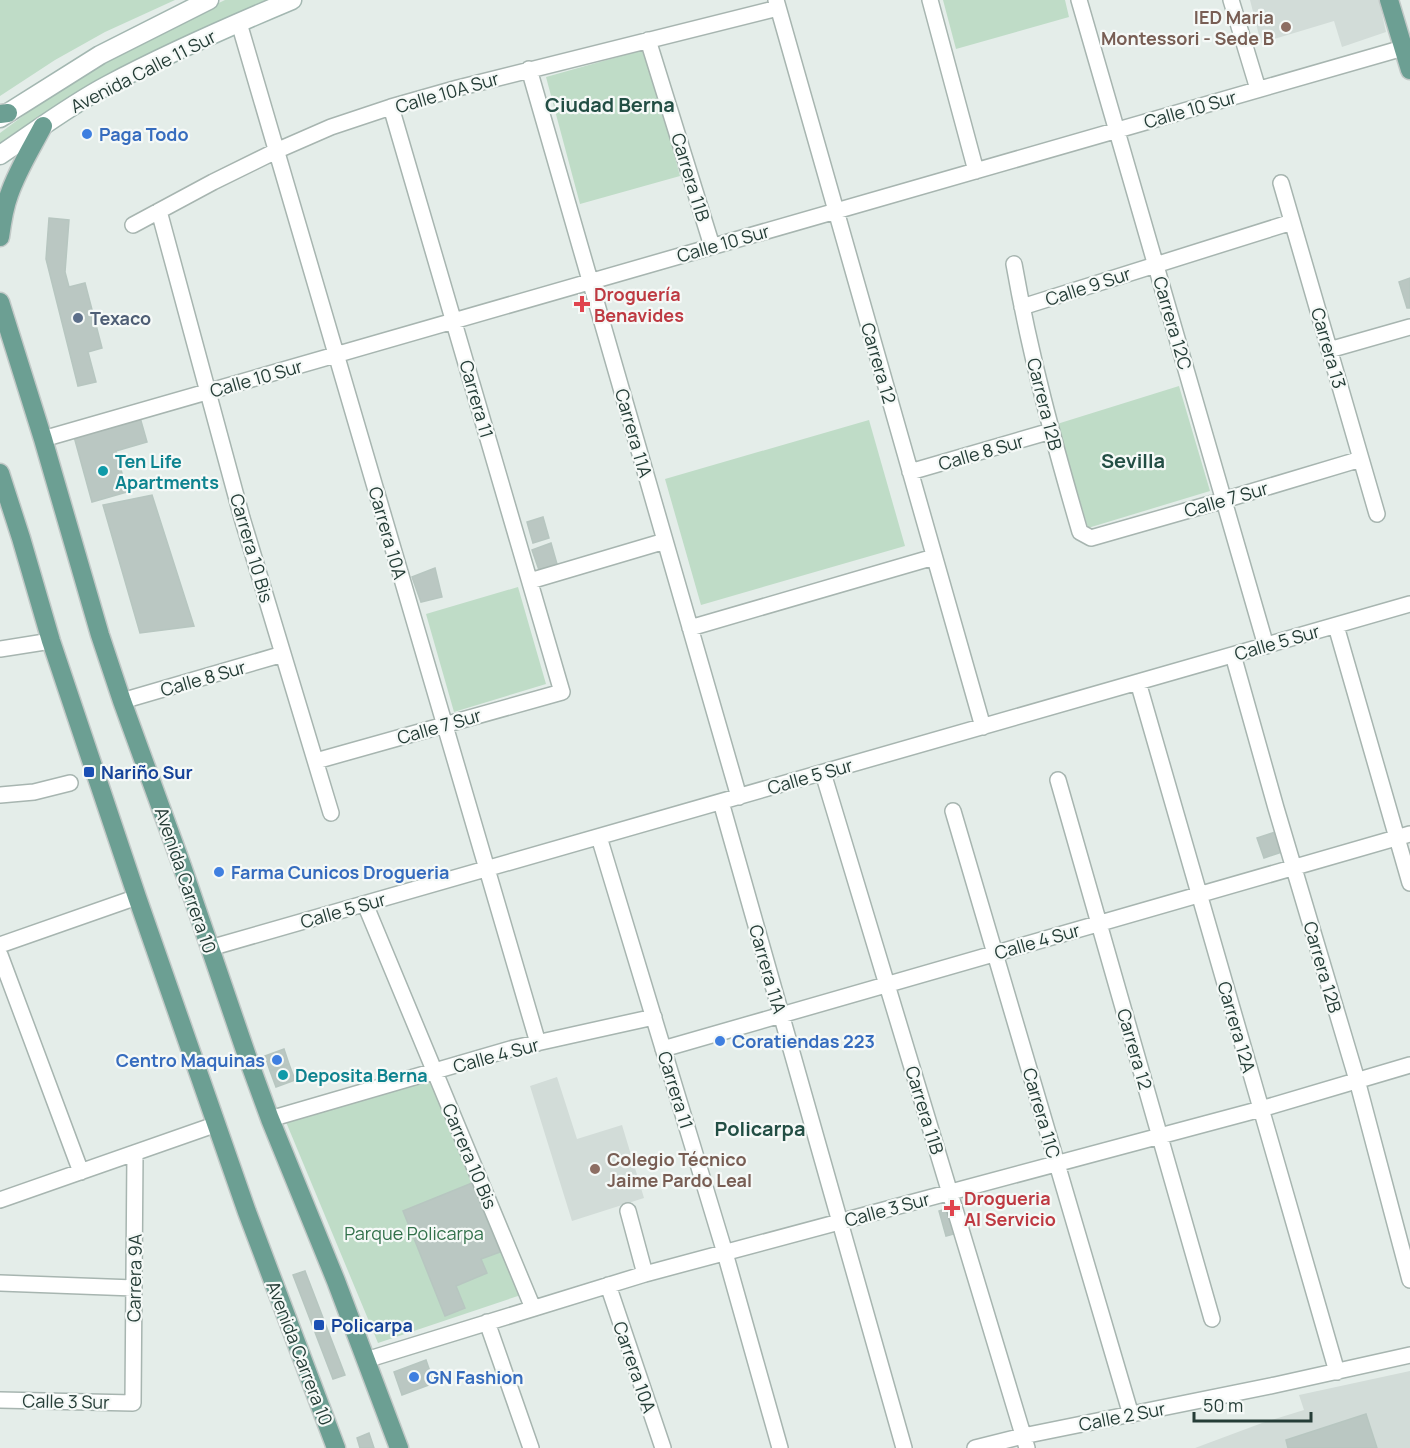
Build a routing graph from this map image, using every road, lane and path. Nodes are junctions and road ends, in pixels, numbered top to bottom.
1 (209, 0) edge
2 (292, 0) edge
3 (930, 0) edge
4 (1079, 0) edge
5 (1231, 0) edge
6 (1389, 0) edge
7 (777, 4) edge
8 (238, 23) junction
9 (648, 40) junction
10 (1403, 48) junction
11 (529, 69) junction
12 (1410, 70) edge
13 (1258, 89) junction
14 (391, 107) junction
15 (3, 115) edge
16 (43, 126) junction
17 (1117, 130) junction
18 (276, 151) junction
19 (0, 155) edge
20 (976, 171) junction
21 (1281, 183) dead end
22 (159, 211) junction
23 (836, 211) junction
24 (1292, 222) junction
25 (133, 225) dead end
26 (0, 237) edge
27 (712, 246) junction
28 (1014, 264) dead end
29 (1156, 264) junction
30 (590, 282) junction
31 (0, 302) edge
32 (1022, 307) junction
33 (454, 321) junction
34 (1410, 327) edge
35 (1329, 350) junction
36 (336, 355) junction
37 (208, 392) junction
38 (1051, 431) junction
39 (43, 439) junction
40 (1361, 459) junction
41 (910, 472) junction
42 (0, 473) edge
43 (1224, 500) junction
44 (1377, 514) dead end
45 (1091, 538) joint
46 (665, 541) junction
47 (934, 557) junction
48 (530, 581) junction
49 (1410, 604) edge
50 (1336, 626) junction
51 (690, 628) junction
52 (51, 641) junction
53 (1266, 646) junction
54 (0, 649) edge
55 (283, 654) junction
56 (1233, 655) junction
57 (1138, 682) junction
58 (562, 692) joint
59 (122, 701) junction
60 (445, 725) junction
61 (983, 727) junction
62 (316, 761) junction
63 (823, 773) junction
64 (1058, 780) dead end
65 (70, 783) dead end
66 (0, 795) edge
67 (739, 797) junction
68 (721, 802) junction
69 (953, 811) dead end
70 (331, 813) dead end
71 (1404, 836) edge
72 (599, 837) junction
73 (1294, 868) junction
74 (487, 869) junction
75 (1410, 883) edge
76 (1199, 895) junction
77 (137, 897) junction
78 (365, 904) junction
79 (1099, 924) junction
80 (0, 945) edge
81 (210, 948) junction
82 (995, 953) junction
83 (0, 955) edge
84 (887, 985) junction
85 (781, 1015) junction
86 (654, 1017) junction
87 (538, 1043) junction
88 (663, 1049) junction
89 (1410, 1065) edge
90 (435, 1071) junction
91 (1357, 1080) junction
92 (1261, 1109) junction
93 (270, 1119) junction
94 (217, 1124) junction
95 (1160, 1136) junction
96 (135, 1153) junction
97 (1057, 1163) junction
98 (81, 1172) junction
99 (950, 1192) junction
100 (0, 1200) edge
101 (628, 1211) dead end
102 (840, 1222) junction
103 (725, 1253) junction
104 (645, 1275) junction
105 (1410, 1280) edge
106 (0, 1282) edge
107 (608, 1285) junction
108 (134, 1288) junction
109 (534, 1308) junction
110 (1212, 1319) dead end
111 (487, 1322) junction
112 (1410, 1355) edge
113 (366, 1360) junction
114 (1336, 1372) junction
115 (0, 1400) edge
116 (133, 1403) joint
117 (1131, 1415) junction
118 (1025, 1442) edge
119 (336, 1448) edge
120 (399, 1448) edge
121 (531, 1448) edge
122 (663, 1448) edge
123 (780, 1448) edge
124 (904, 1448) edge
125 (975, 1448) edge

1 - 15 main road, Avenida Calle 11 Sur
2 - 8 main road, Avenida Calle 11 Sur
3 - 20 street
4 - 17 street, Carrera 12C
5 - 13 street
6 - 10 main road
7 - 9 street, Calle 10A Sur
7 - 23 street, Carrera 12
8 - 16 main road, Avenida Calle 11 Sur
8 - 18 street, Carrera 10A
9 - 11 street, Calle 10A Sur
9 - 27 street, Carrera 11B
10 - 12 main road
10 - 13 street, Calle 10 Sur
11 - 14 street, Calle 10A Sur
11 - 30 street, Carrera 11A
13 - 17 street, Calle 10 Sur
14 - 18 street, Calle 10A Sur
14 - 33 street, Carrera 11
16 - 19 main road, Avenida Calle 11 Sur
16 - 26 main road
17 - 20 street, Calle 10 Sur
17 - 29 street, Carrera 12C
18 - 22 street, Calle 10A Sur
18 - 36 street, Carrera 10A
20 - 23 street, Calle 10 Sur
21 - 24 street, Carrera 13
22 - 25 street, Calle 10A Sur
22 - 37 street, Carrera 10 Bis
23 - 27 street, Calle 10 Sur
23 - 41 street, Carrera 12
24 - 29 street, Calle 9 Sur
24 - 35 street, Carrera 13
27 - 30 street, Calle 10 Sur
28 - 32 street, Carrera 12B
29 - 32 street, Calle 9 Sur
29 - 43 street, Carrera 12C
30 - 33 street, Calle 10 Sur
30 - 46 street, Carrera 11A
31 - 39 main road, Avenida Carrera 10
32 - 38 street, Carrera 12B
33 - 36 street, Calle 10 Sur
33 - 48 street, Carrera 11
34 - 35 street
35 - 40 street, Carrera 13
36 - 37 street, Calle 10 Sur
36 - 60 street, Carrera 10A
37 - 39 street, Calle 10 Sur
37 - 55 street, Carrera 10 Bis
38 - 41 street, Calle 8 Sur
38 - 45 street, Carrera 12B
39 - 59 main road, Avenida Carrera 10
40 - 43 street, Calle 7 Sur
40 - 44 street, Carrera 13
41 - 47 street, Carrera 12
42 - 52 main road, Avenida Carrera 10
43 - 45 street, Calle 7 Sur
43 - 53 street, Carrera 12C
46 - 48 street
46 - 51 street, Carrera 11A
47 - 51 street
47 - 61 street, Carrera 12
48 - 58 street, Carrera 11
49 - 50 street, Calle 5 Sur
50 - 53 street, Calle 5 Sur
50 - 71 street
51 - 67 street, Carrera 11A
52 - 54 street
52 - 77 main road, Avenida Carrera 10
53 - 56 street, Calle 5 Sur
55 - 59 street, Calle 8 Sur
55 - 62 street, Carrera 10 Bis
56 - 57 street, Calle 5 Sur
56 - 73 street, Carrera 12B
57 - 61 street, Calle 5 Sur
57 - 76 street, Carrera 12A
58 - 60 street, Calle 7 Sur
59 - 81 main road, Avenida Carrera 10
60 - 62 street, Calle 7 Sur
60 - 74 street, Carrera 10A
61 - 63 street, Calle 5 Sur
62 - 70 street, Carrera 10 Bis
63 - 67 street, Calle 5 Sur
63 - 84 street, Carrera 11B
64 - 79 street, Carrera 12
65 - 66 street
67 - 68 street, Calle 5 Sur
68 - 72 street, Calle 5 Sur
68 - 85 street, Carrera 11A
69 - 82 street, Carrera 11C
71 - 73 street, Calle 4 Sur
71 - 75 street
72 - 74 street, Calle 5 Sur
72 - 86 street, Carrera 11
73 - 76 street, Calle 4 Sur
73 - 91 street, Carrera 12B
74 - 78 street, Calle 5 Sur
74 - 87 street, Carrera 10A
76 - 79 street, Calle 4 Sur
76 - 92 street, Carrera 12A
77 - 80 street
77 - 94 main road, Avenida Carrera 10
78 - 81 street, Calle 5 Sur
78 - 90 street, Carrera 10 Bis
79 - 82 street, Calle 4 Sur
79 - 95 street, Carrera 12
81 - 93 main road, Avenida Carrera 10
82 - 84 street, Calle 4 Sur
82 - 97 street, Carrera 11C
83 - 98 street
84 - 85 street, Calle 4 Sur
84 - 99 street, Carrera 11B
85 - 88 street, Calle 4 Sur
85 - 102 street, Carrera 11A
86 - 87 street, Calle 4 Sur
86 - 88 street, Carrera 11
87 - 90 street, Calle 4 Sur
88 - 103 street, Carrera 11
89 - 91 street, Calle 3 Sur
90 - 93 street, Calle 4 Sur
90 - 109 street, Carrera 10 Bis
91 - 92 street, Calle 3 Sur
91 - 105 street, Carrera 12B
92 - 95 street, Calle 3 Sur
92 - 114 street, Carrera 12A
93 - 113 main road, Avenida Carrera 10
94 - 96 street
94 - 119 main road, Avenida Carrera 10
95 - 97 street, Calle 3 Sur
95 - 110 street, Carrera 12
96 - 98 street
96 - 108 street, Carrera 9A
97 - 99 street, Calle 3 Sur
97 - 117 street, Carrera 11C
98 - 100 street
99 - 102 street, Calle 3 Sur
99 - 118 street, Carrera 11B
101 - 104 street
102 - 103 street, Calle 3 Sur
102 - 124 street, Carrera 11A
103 - 104 street, Calle 3 Sur
103 - 123 street, Carrera 11
104 - 107 street, Calle 3 Sur
106 - 108 street
107 - 109 street, Calle 3 Sur
107 - 122 street, Carrera 10A
108 - 116 street, Carrera 9A
109 - 111 street, Calle 3 Sur
111 - 113 street, Calle 3 Sur
111 - 121 street
112 - 114 street, Calle 2 Sur
113 - 120 main road, Avenida Carrera 10
114 - 117 street, Calle 2 Sur
115 - 116 street, Calle 3 Sur
117 - 118 street, Calle 2 Sur
118 - 125 street, Calle 2 Sur

